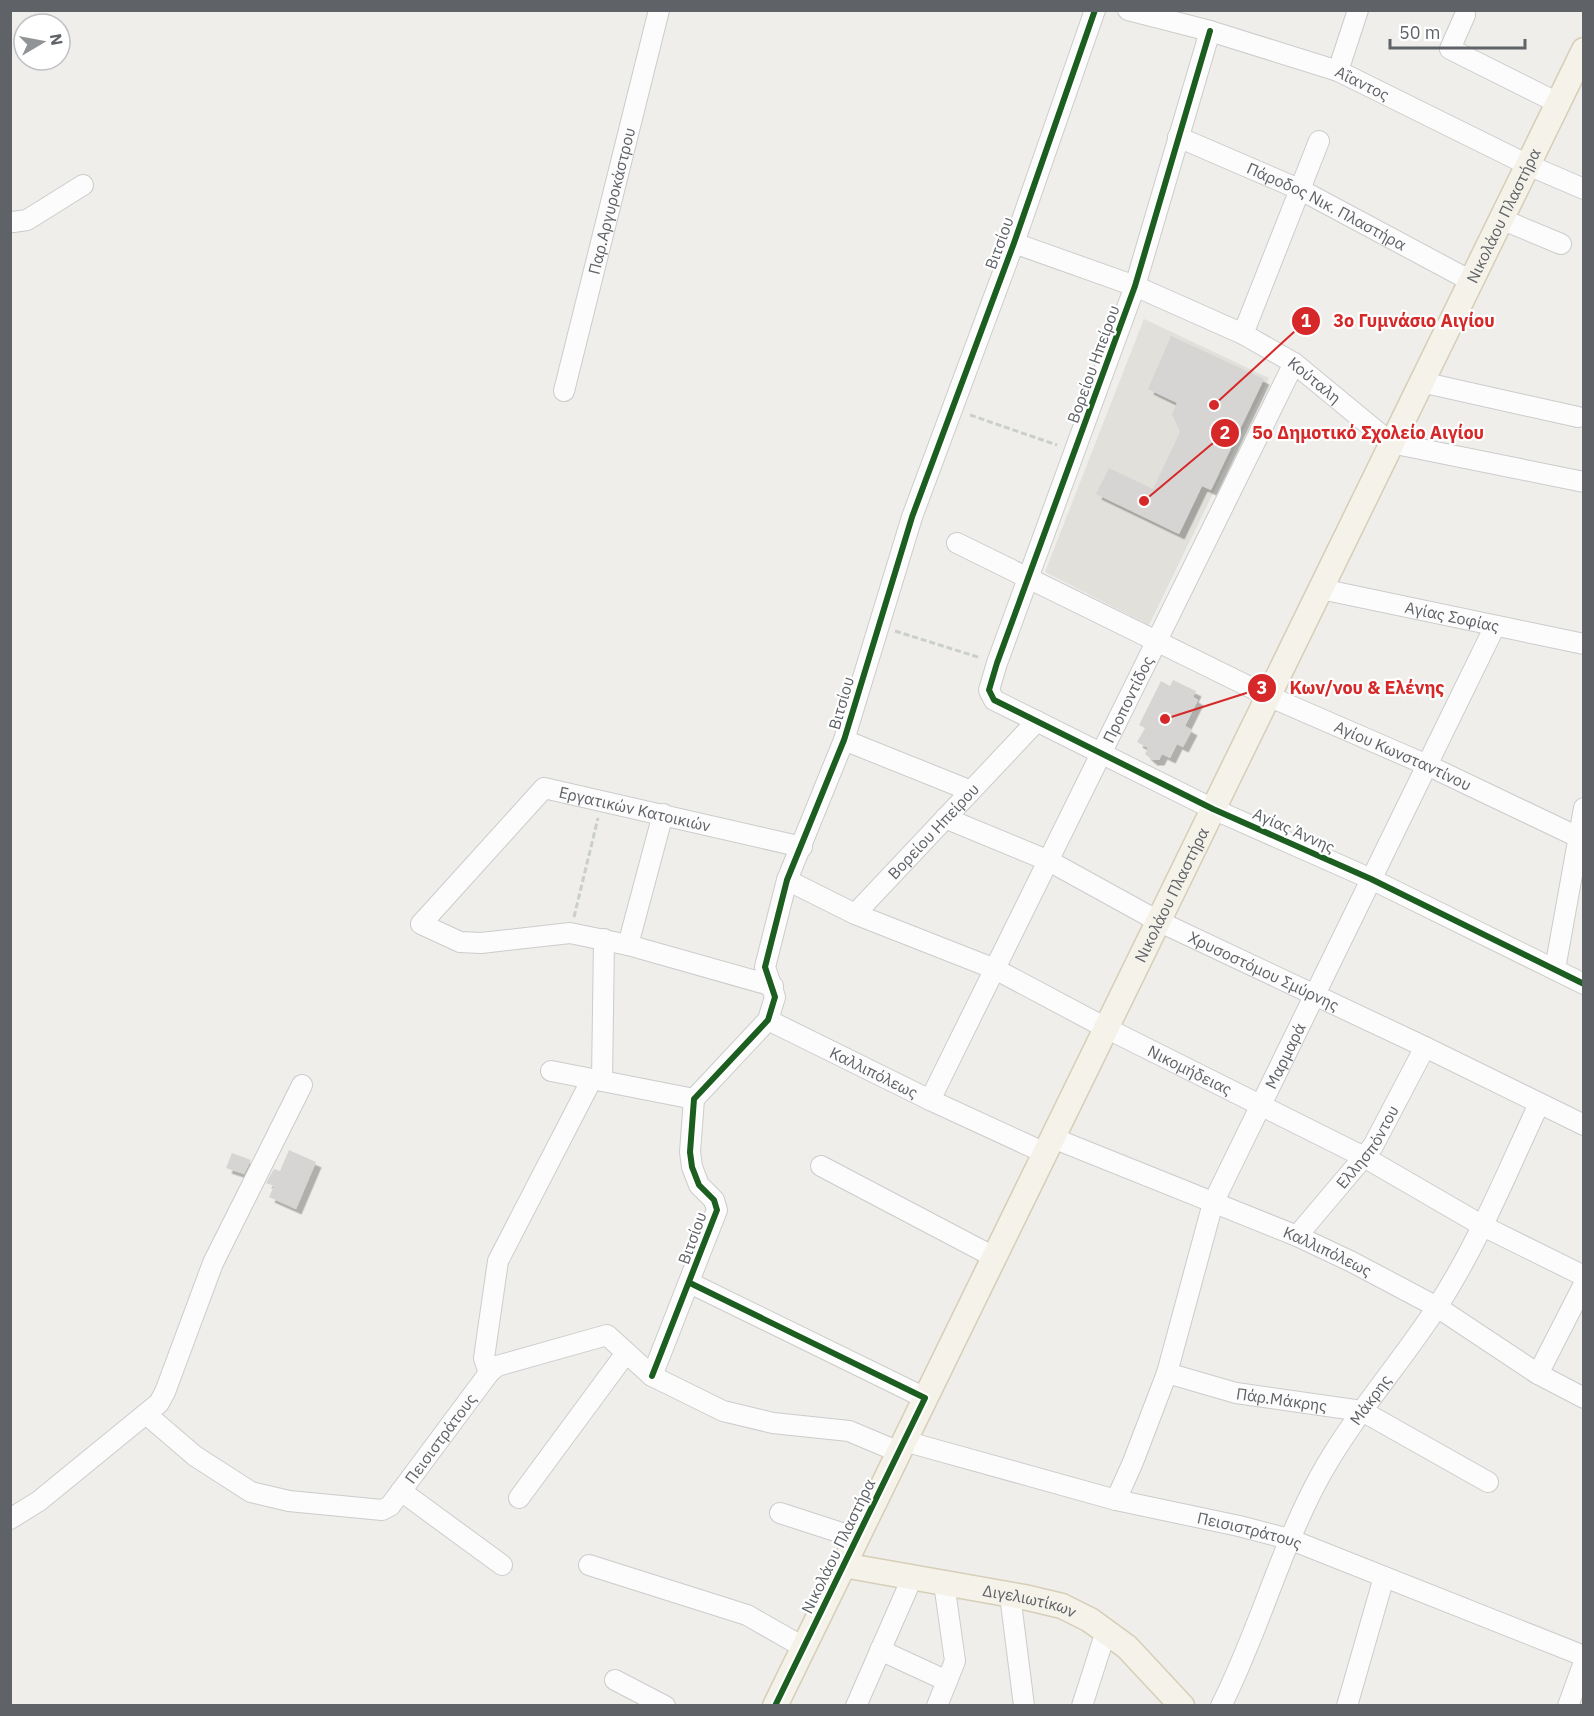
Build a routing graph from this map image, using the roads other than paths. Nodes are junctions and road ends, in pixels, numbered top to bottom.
1 (659, 10) edge
2 (1095, 10) edge
3 (1128, 10) edge
4 (1358, 10) edge
5 (1465, 15) dead end
6 (1210, 31) junction
7 (1584, 50) edge
8 (1338, 70) junction
9 (1558, 103) junction
10 (1178, 136) junction
11 (1319, 141) dead end
12 (1528, 165) junction
13 (83, 185) dead end
14 (1584, 189) edge
15 (1301, 190) junction
16 (1501, 219) junction
17 (11, 221) edge
18 (1014, 243) junction
19 (1561, 244) dead end
20 (1471, 281) junction
21 (1135, 286) junction
22 (1243, 334) junction
23 (1294, 363) junction
24 (1421, 382) junction
25 (564, 391) dead end
26 (1578, 417) dead end
27 (1391, 443) junction
28 (1584, 482) edge
29 (957, 543) dead end
30 (1029, 577) junction
31 (1321, 589) junction
32 (1495, 626) junction
33 (1157, 641) junction
34 (1584, 644) edge
35 (1268, 696) junction
36 (994, 700) joint
37 (1037, 722) junction
38 (844, 740) junction
39 (1101, 753) junction
40 (1427, 765) junction
41 (971, 791) junction
42 (1584, 808) edge
43 (1213, 809) junction
44 (663, 814) junction
45 (945, 818) junction
46 (1581, 837) edge
47 (802, 847) junction
48 (1049, 861) junction
49 (1371, 879) junction
50 (787, 880) junction
51 (855, 914) junction
52 (1158, 921) junction
53 (604, 939) junction
54 (628, 945) junction
55 (995, 969) junction
56 (1556, 969) junction
57 (1584, 984) edge
58 (773, 986) junction
59 (1316, 995) junction
60 (768, 1020) junction
61 (1106, 1028) junction
62 (1425, 1047) junction
63 (551, 1071) dead end
64 (597, 1080) junction
65 (302, 1085) dead end
66 (694, 1099) junction
67 (930, 1100) junction
68 (1539, 1104) junction
69 (1260, 1105) junction
70 (1584, 1125) edge
71 (1049, 1145) junction
72 (1364, 1157) junction
73 (821, 1166) dead end
74 (1213, 1203) junction
75 (1483, 1226) junction
76 (1297, 1236) junction
77 (994, 1257) junction
78 (1584, 1276) edge
79 (690, 1283) junction
80 (1584, 1284) edge
81 (1437, 1307) junction
82 (626, 1353) junction
83 (489, 1373) junction
84 (1167, 1373) junction
85 (1538, 1374) junction
86 (652, 1376) junction
87 (925, 1398) junction
88 (1584, 1398) edge
89 (1362, 1411) junction
90 (146, 1414) junction
91 (901, 1447) junction
92 (1488, 1482) dead end
93 (401, 1491) junction
94 (519, 1498) dead end
95 (1116, 1500) junction
96 (780, 1513) dead end
97 (10, 1519) edge
98 (857, 1538) junction
99 (1289, 1539) junction
100 (502, 1565) dead end
101 (589, 1565) dead end
102 (843, 1565) junction
103 (1384, 1577) junction
104 (912, 1578) junction
105 (944, 1583) junction
106 (1010, 1595) junction
107 (1106, 1631) junction
108 (803, 1647) junction
109 (880, 1650) junction
110 (1584, 1656) edge
111 (1584, 1662) edge
112 (615, 1680) dead end
113 (947, 1681) junction
114 (665, 1706) edge
115 (774, 1706) edge
116 (856, 1706) edge
117 (937, 1706) edge
118 (1024, 1706) edge
119 (1082, 1706) edge
120 (1182, 1706) edge
121 (1221, 1706) edge
122 (1347, 1706) edge
123 (1568, 1706) edge

1 - 25 street, Παρ.Αργυροκάστρου
2 - 18 street, Βιτσίου
3 - 6 street, Αΐαντος
4 - 8 street
5 - 9 street
6 - 8 street, Αΐαντος
6 - 10 street, Βορείου Ηπείρου
7 - 9 main road, Νικολάου Πλαστήρα
8 - 12 street, Αΐαντος
9 - 12 main road, Νικολάου Πλαστήρα
10 - 15 street, Πάροδος Νικ. Πλαστήρα
10 - 21 street, Βορείου Ηπείρου
11 - 15 street
12 - 14 street, Αΐαντος
12 - 16 main road, Νικολάου Πλαστήρα
13 - 17 street
15 - 20 street, Πάροδος Νικ. Πλαστήρα
15 - 22 street
16 - 19 street
16 - 20 main road, Νικολάου Πλαστήρα
18 - 21 street, Κούταλη
18 - 38 street, Βιτσίου
20 - 24 main road, Νικολάου Πλαστήρα
21 - 22 street, Κούταλη
21 - 30 street, Βορείου Ηπείρου
22 - 23 street, Κούταλη
23 - 27 street, Κούταλη
23 - 33 street, Προποντίδος
24 - 26 street
24 - 27 main road, Νικολάου Πλαστήρα
27 - 28 street, Κούταλη
27 - 31 main road, Νικολάου Πλαστήρα
29 - 30 street, Αγίου Κωνσταντίνου
30 - 33 street, Αγίου Κωνσταντίνου
30 - 36 street, Βορείου Ηπείρου
31 - 32 street, Αγίας Σοφίας
31 - 35 main road, Νικολάου Πλαστήρα
32 - 34 street, Αγίας Σοφίας
32 - 40 street, Μαρμαρά
33 - 35 street, Αγίου Κωνσταντίνου
33 - 39 street, Προποντίδος
35 - 40 street, Αγίου Κωνσταντίνου
35 - 43 main road, Νικολάου Πλαστήρα
36 - 37 street, Αγίας Άννης
37 - 39 street, Αγίας Άννης
37 - 41 street, Βορείου Ηπείρου
38 - 41 street
38 - 47 street, Βιτσίου
39 - 43 street, Αγίας Άννης
39 - 48 street, Προποντίδος
40 - 46 street, Αγίου Κωνσταντίνου
40 - 49 street, Μαρμαρά
41 - 45 street, Βορείου Ηπείρου
42 - 46 street
43 - 49 street, Αγίας Άννης
43 - 52 main road, Νικολάου Πλαστήρα
44 - 47 street, Εργατικών Κατοικιών
44 - 53 street, Εργατικών Κατοικιών
44 - 54 street
45 - 48 street, Χρυσοστόμου Σμύρνης
45 - 51 street, Βορείου Ηπείρου
46 - 56 street
47 - 50 street, Βιτσίου
48 - 52 street, Χρυσοστόμου Σμύρνης
48 - 55 street, Προποντίδος
49 - 56 street, Αγίας Άννης
49 - 59 street, Μαρμαρά
50 - 51 street, Νικομήδειας
50 - 58 street, Βιτσίου
51 - 55 street, Νικομήδειας
52 - 59 street, Χρυσοστόμου Σμύρνης
52 - 61 main road, Νικολάου Πλαστήρα
53 - 54 street
53 - 64 street
54 - 58 street
55 - 61 street, Νικομήδειας
55 - 67 street, Προποντίδος
56 - 57 street, Αγίας Άννης
58 - 60 street, Βιτσίου
59 - 62 street, Χρυσοστόμου Σμύρνης
59 - 69 street, Μαρμαρά
60 - 66 street
60 - 67 street, Καλλιπόλεως
61 - 69 street, Νικομήδειας
61 - 71 main road, Νικολάου Πλαστήρα
62 - 68 street, Χρυσοστόμου Σμύρνης
62 - 72 street, Ελλησπόντου
63 - 64 street
64 - 66 street
64 - 83 street
65 - 90 street
66 - 79 street, Βιτσίου
67 - 71 street, Καλλιπόλεως
68 - 70 street, Χρυσοστόμου Σμύρνης
68 - 75 street, Μάκρης
69 - 72 street, Νικομήδειας
69 - 74 street, Μαρμαρά
71 - 74 street, Καλλιπόλεως
71 - 77 main road, Νικολάου Πλαστήρα
72 - 75 street, Νικομήδειας
72 - 76 street, Ελλησπόντου
73 - 77 street
74 - 76 street, Καλλιπόλεως
74 - 84 street, Μαρμαρά
75 - 78 street, Νικομήδειας
75 - 81 street, Μάκρης
76 - 81 street, Καλλιπόλεως
77 - 87 main road, Νικολάου Πλαστήρα
79 - 86 street, Βιτσίου
79 - 87 street
80 - 85 street
81 - 85 street, Καλλιπόλεως
81 - 89 street, Μάκρης
82 - 83 street, Πεισιστράτους
82 - 86 street, Πεισιστράτους
82 - 94 street
83 - 93 street, Πεισιστράτους
84 - 89 street, Πάρ.Μάκρης
84 - 95 street, Μαρμαρά
85 - 88 street, Καλλιπόλεως
86 - 91 street, Πεισιστράτους
87 - 91 main road, Νικολάου Πλαστήρα
89 - 92 street, Πάρ.Μάκρης
89 - 99 street, Μάκρης
90 - 93 street, Πεισιστράτους
90 - 97 street
91 - 95 street, Πεισιστράτους
91 - 98 main road, Νικολάου Πλαστήρα
93 - 100 street
95 - 99 street, Πεισιστράτους
96 - 98 street
98 - 102 main road, Νικολάου Πλαστήρα
99 - 103 street, Πεισιστράτους
99 - 121 street, Μάκρης
101 - 108 street
102 - 104 main road, Διγελιωτίκων
102 - 108 main road, Νικολάου Πλαστήρα
103 - 110 street, Πεισιστράτους
103 - 122 street
104 - 105 main road, Διγελιωτίκων
104 - 109 street
105 - 106 main road, Διγελιωτίκων
105 - 113 street
106 - 107 main road, Διγελιωτίκων
106 - 118 street
107 - 119 street
107 - 120 main road, Διγελιωτίκων
108 - 115 main road, Νικολάου Πλαστήρα
109 - 113 street
109 - 116 street
111 - 123 street
112 - 114 street
113 - 117 street

